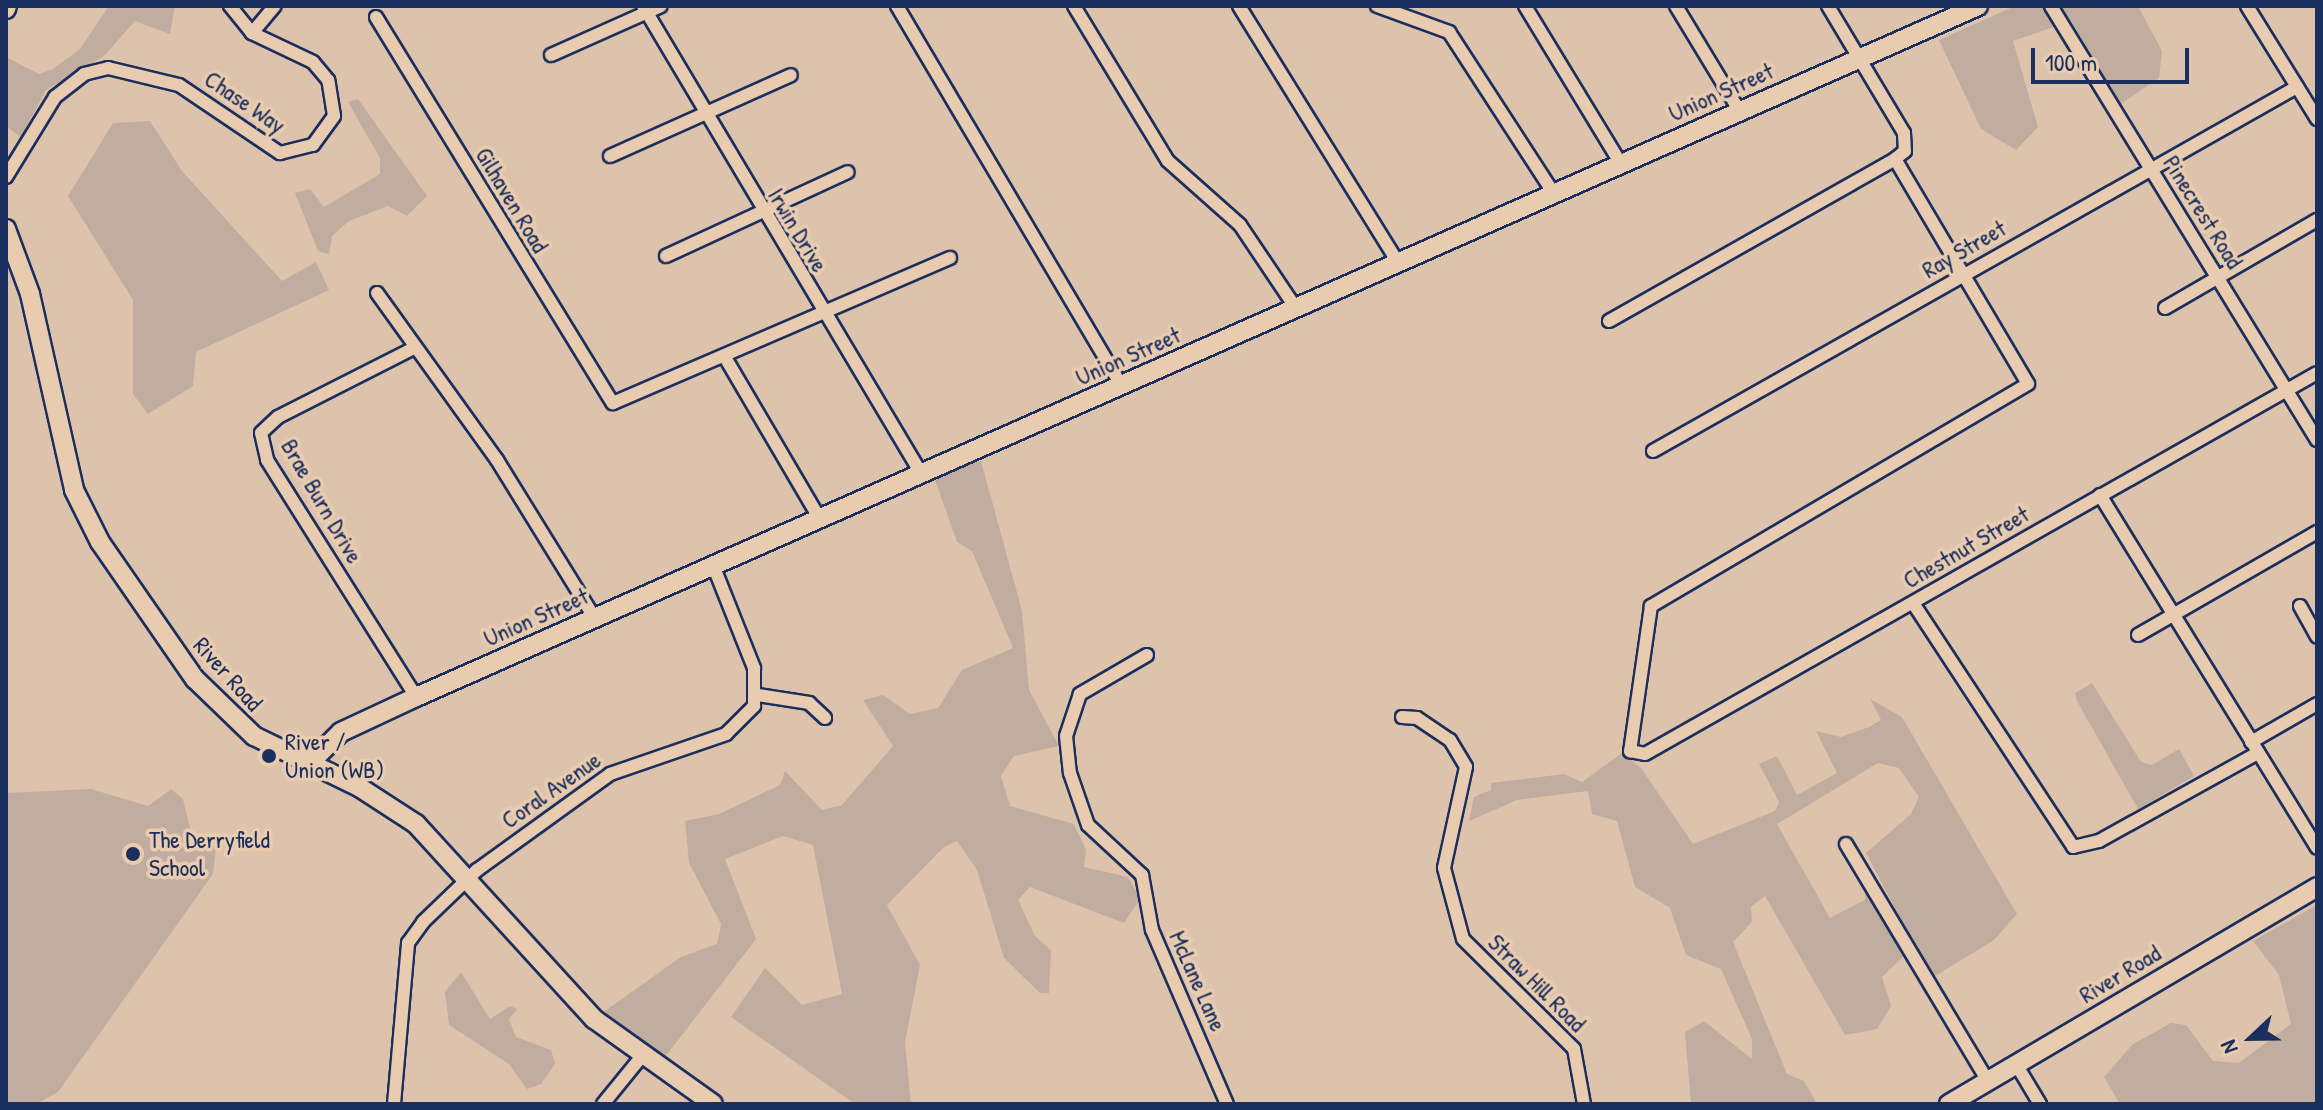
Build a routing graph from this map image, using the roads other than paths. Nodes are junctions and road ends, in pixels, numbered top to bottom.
1 (230, 6) edge
2 (275, 6) edge
3 (661, 6) edge
4 (897, 6) edge
5 (1074, 6) edge
6 (1239, 6) edge
7 (1377, 6) edge
8 (1525, 6) edge
9 (1676, 6) edge
10 (1828, 6) edge
11 (2051, 6) edge
12 (2247, 6) edge
13 (1974, 7) edge
14 (645, 9) edge
15 (376, 17) dead end
16 (252, 33) junction
17 (551, 55) dead end
18 (1860, 58) junction
19 (791, 75) dead end
20 (2297, 87) junction
21 (1739, 110) junction
22 (706, 114) junction
23 (2317, 119) edge
24 (610, 156) dead end
25 (1895, 159) junction
26 (1620, 162) junction
27 (2150, 168) junction
28 (848, 172) dead end
29 (6, 177) edge
30 (1553, 192) junction
31 (763, 215) junction
32 (2317, 220) edge
33 (6, 229) edge
34 (666, 256) dead end
35 (950, 258) dead end
36 (1398, 262) junction
37 (1964, 275) junction
38 (2218, 277) junction
39 (377, 293) dead end
40 (1295, 307) junction
41 (2165, 308) dead end
42 (823, 315) junction
43 (1609, 321) dead end
44 (412, 349) junction
45 (726, 359) junction
46 (2317, 373) edge
47 (1122, 386) junction
48 (2287, 390) junction
49 (2317, 440) edge
50 (1653, 451) dead end
51 (921, 473) junction
52 (2100, 495) junction
53 (820, 519) junction
54 (2317, 532) edge
55 (713, 565) junction
56 (1913, 603) junction
57 (2300, 606) dead end
58 (2174, 615) junction
59 (594, 617) junction
60 (2138, 635) dead end
61 (2317, 637) edge
62 (1147, 655) dead end
63 (758, 695) junction
64 (416, 697) junction
65 (2317, 704) edge
66 (1402, 717) dead end
67 (825, 718) dead end
68 (2254, 747) junction
69 (309, 764) junction
70 (1846, 844) dead end
71 (2317, 848) edge
72 (469, 881) junction
73 (2317, 887) edge
74 (642, 1056) junction
75 (2016, 1064) junction
76 (1988, 1081) junction
77 (394, 1104) edge
78 (603, 1104) edge
79 (713, 1104) edge
80 (1227, 1104) edge
81 (1584, 1104) edge
82 (1949, 1104) edge
83 (2040, 1104) edge

1 - 16 street, Chase Way
2 - 16 street
3 - 14 street
4 - 47 street
5 - 40 street
6 - 36 street
7 - 30 street
8 - 26 street
9 - 21 street
10 - 18 street
11 - 27 street, Pinecrest Road
12 - 20 street
13 - 18 street, Union Street
14 - 17 street
14 - 22 street, Irwin Drive
15 - 45 street, Gilhaven Road
16 - 29 street, Chase Way
18 - 21 street, Union Street
18 - 25 street
19 - 22 street
20 - 23 street
20 - 27 street, Ray Street
21 - 26 street, Union Street
22 - 24 street
22 - 31 street, Irwin Drive
25 - 37 street
25 - 43 street
26 - 30 street, Union Street
27 - 37 street, Ray Street
27 - 38 street, Pinecrest Road
28 - 31 street
30 - 36 street, Union Street
31 - 34 street
31 - 42 street, Irwin Drive
32 - 38 street
33 - 69 street, River Road
35 - 42 street
36 - 40 street, Union Street
37 - 50 street, Ray Street
37 - 56 street, Chestnut Street
38 - 41 street
38 - 48 street, Pinecrest Road
39 - 44 street
40 - 47 street, Union Street
42 - 45 street
42 - 51 street, Irwin Drive
44 - 59 street
44 - 64 street, Brae Burn Drive
45 - 53 street
46 - 48 street, Chestnut Street
47 - 51 street, Union Street
48 - 49 street, Pinecrest Road
48 - 52 street, Chestnut Street
51 - 53 street, Union Street
52 - 56 street, Chestnut Street
52 - 58 street
53 - 55 street, Union Street
54 - 58 street
55 - 59 street, Union Street
55 - 63 street
56 - 68 street
57 - 61 street
58 - 60 street
58 - 68 street
59 - 64 street, Union Street
62 - 80 street, McLane Lane
63 - 67 street
63 - 72 street, Coral Avenue
64 - 69 street, Union Street
65 - 68 street
66 - 81 street, Straw Hill Road
68 - 71 street
69 - 72 street, River Road
70 - 76 street
72 - 74 street, River Road
72 - 77 street, Coral Avenue
73 - 75 street, River Road
74 - 78 street
74 - 79 street, River Road
75 - 76 street, River Road
75 - 83 street
76 - 82 street, River Road

